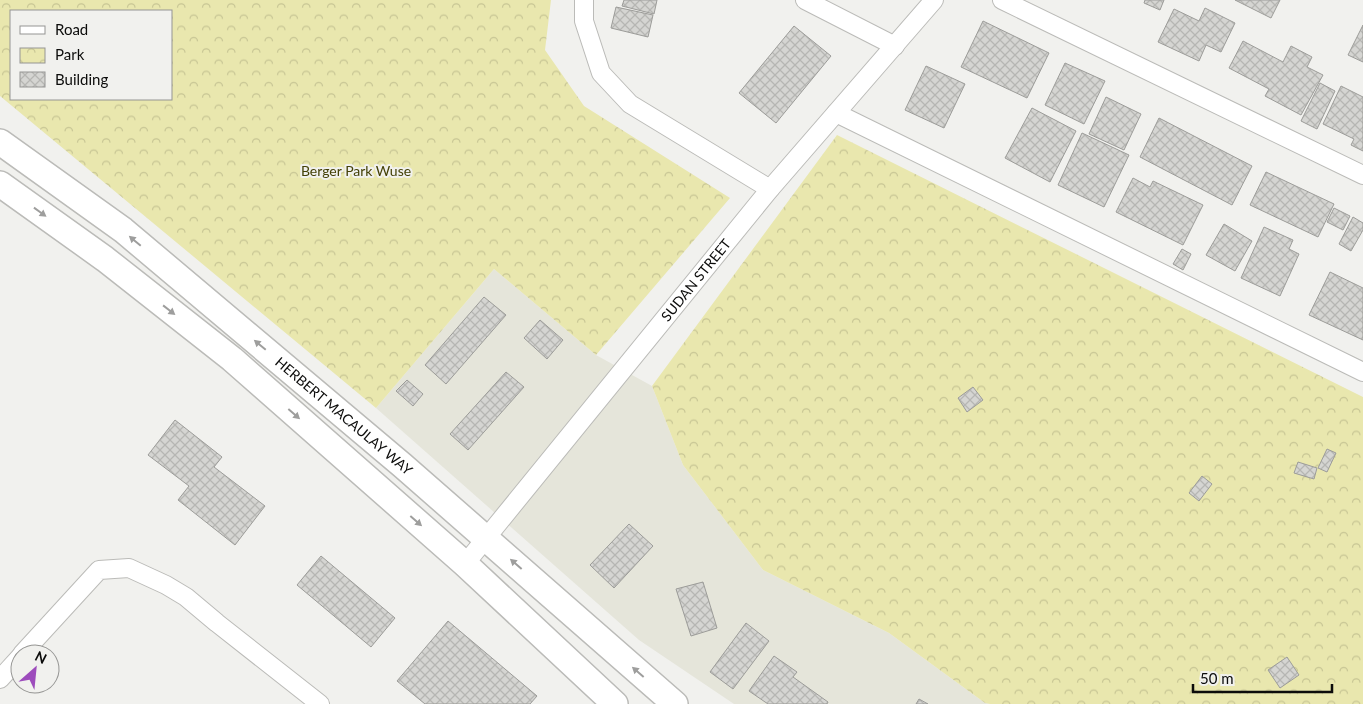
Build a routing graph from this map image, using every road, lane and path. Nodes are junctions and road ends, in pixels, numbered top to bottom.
1 (584, 0) edge
2 (805, 0) edge
3 (934, 0) edge
4 (1002, 0) edge
5 (895, 46) junction
6 (836, 113) junction
7 (0, 142) edge
8 (1363, 175) edge
9 (0, 184) edge
10 (770, 189) junction
11 (1363, 372) edge
12 (486, 538) junction
13 (465, 564) junction
14 (31, 644) edge
15 (10, 667) edge
16 (0, 678) edge
17 (320, 704) edge
18 (615, 704) edge
19 (675, 704) edge

1 - 10 street
2 - 5 street
3 - 5 street, SUDAN STREET
4 - 8 street
5 - 6 street, SUDAN STREET
6 - 10 street, SUDAN STREET
6 - 11 street
12 -> 7 main road, HERBERT MACAULAY WAY
9 -> 13 main road, HERBERT MACAULAY WAY
10 - 12 street, SUDAN STREET
12 - 13 street, SUDAN STREET
19 -> 12 main road, HERBERT MACAULAY WAY
13 - 18 main road, HERBERT MACAULAY WAY
14 - 17 street
15 - 16 street

